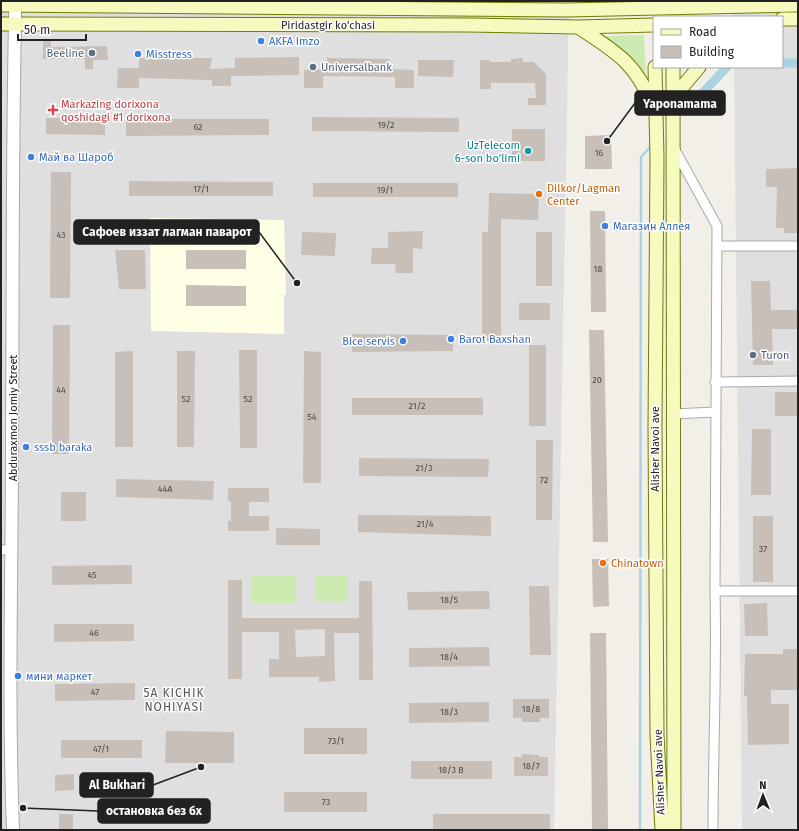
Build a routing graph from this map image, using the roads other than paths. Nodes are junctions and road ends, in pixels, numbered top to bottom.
1 (14, 3) edge
2 (758, 3) edge
3 (1, 5) edge
4 (586, 5) edge
5 (798, 6) edge
6 (654, 8) edge
7 (672, 8) edge
8 (783, 19) edge
9 (798, 19) edge
10 (1, 24) edge
11 (16, 24) junction
12 (653, 25) edge
13 (578, 27) junction
14 (655, 68) edge
15 (673, 68) edge
16 (698, 68) edge
17 (673, 98) junction
18 (655, 113) junction
19 (673, 146) junction
20 (717, 246) junction
21 (798, 246) edge
22 (798, 381) edge
23 (715, 382) junction
24 (716, 412) junction
25 (673, 414) junction
26 (6, 550) edge
27 (715, 591) junction
28 (798, 591) edge
29 (13, 830) edge
30 (662, 830) edge
31 (674, 830) edge
32 (713, 830) edge

1 - 3 main road, Piridastgir ko'chasi
1 - 4 main road, Piridastgir ko'chasi
1 - 11 street, Abduraxmon Jomiy Street
2 - 5 main road, Piridastgir ko'chasi
2 - 7 main road, Piridastgir ko'chasi
4 - 6 main road, Piridastgir ko'chasi
6 - 7 main road, Piridastgir ko'chasi
8 - 9 main road
10 - 11 main road, Piridastgir ko'chasi
11 - 13 main road, Piridastgir ko'chasi
11 - 26 street, Abduraxmon Jomiy Street
12 - 13 main road, Piridastgir ko'chasi
13 - 18 main road
14 - 18 main road, Alisher Navoi ave
15 - 17 main road, Alisher Navoi ave
16 - 17 main road
17 - 19 main road, Alisher Navoi ave
18 - 30 main road, Alisher Navoi ave
19 - 20 street
19 - 25 main road, Alisher Navoi ave
20 - 21 street
20 - 23 street
22 - 23 street
23 - 24 street
24 - 25 street
24 - 27 street
25 - 31 main road, Alisher Navoi ave
26 - 29 street, Abduraxmon Jomiy Street
27 - 28 street
27 - 32 street

